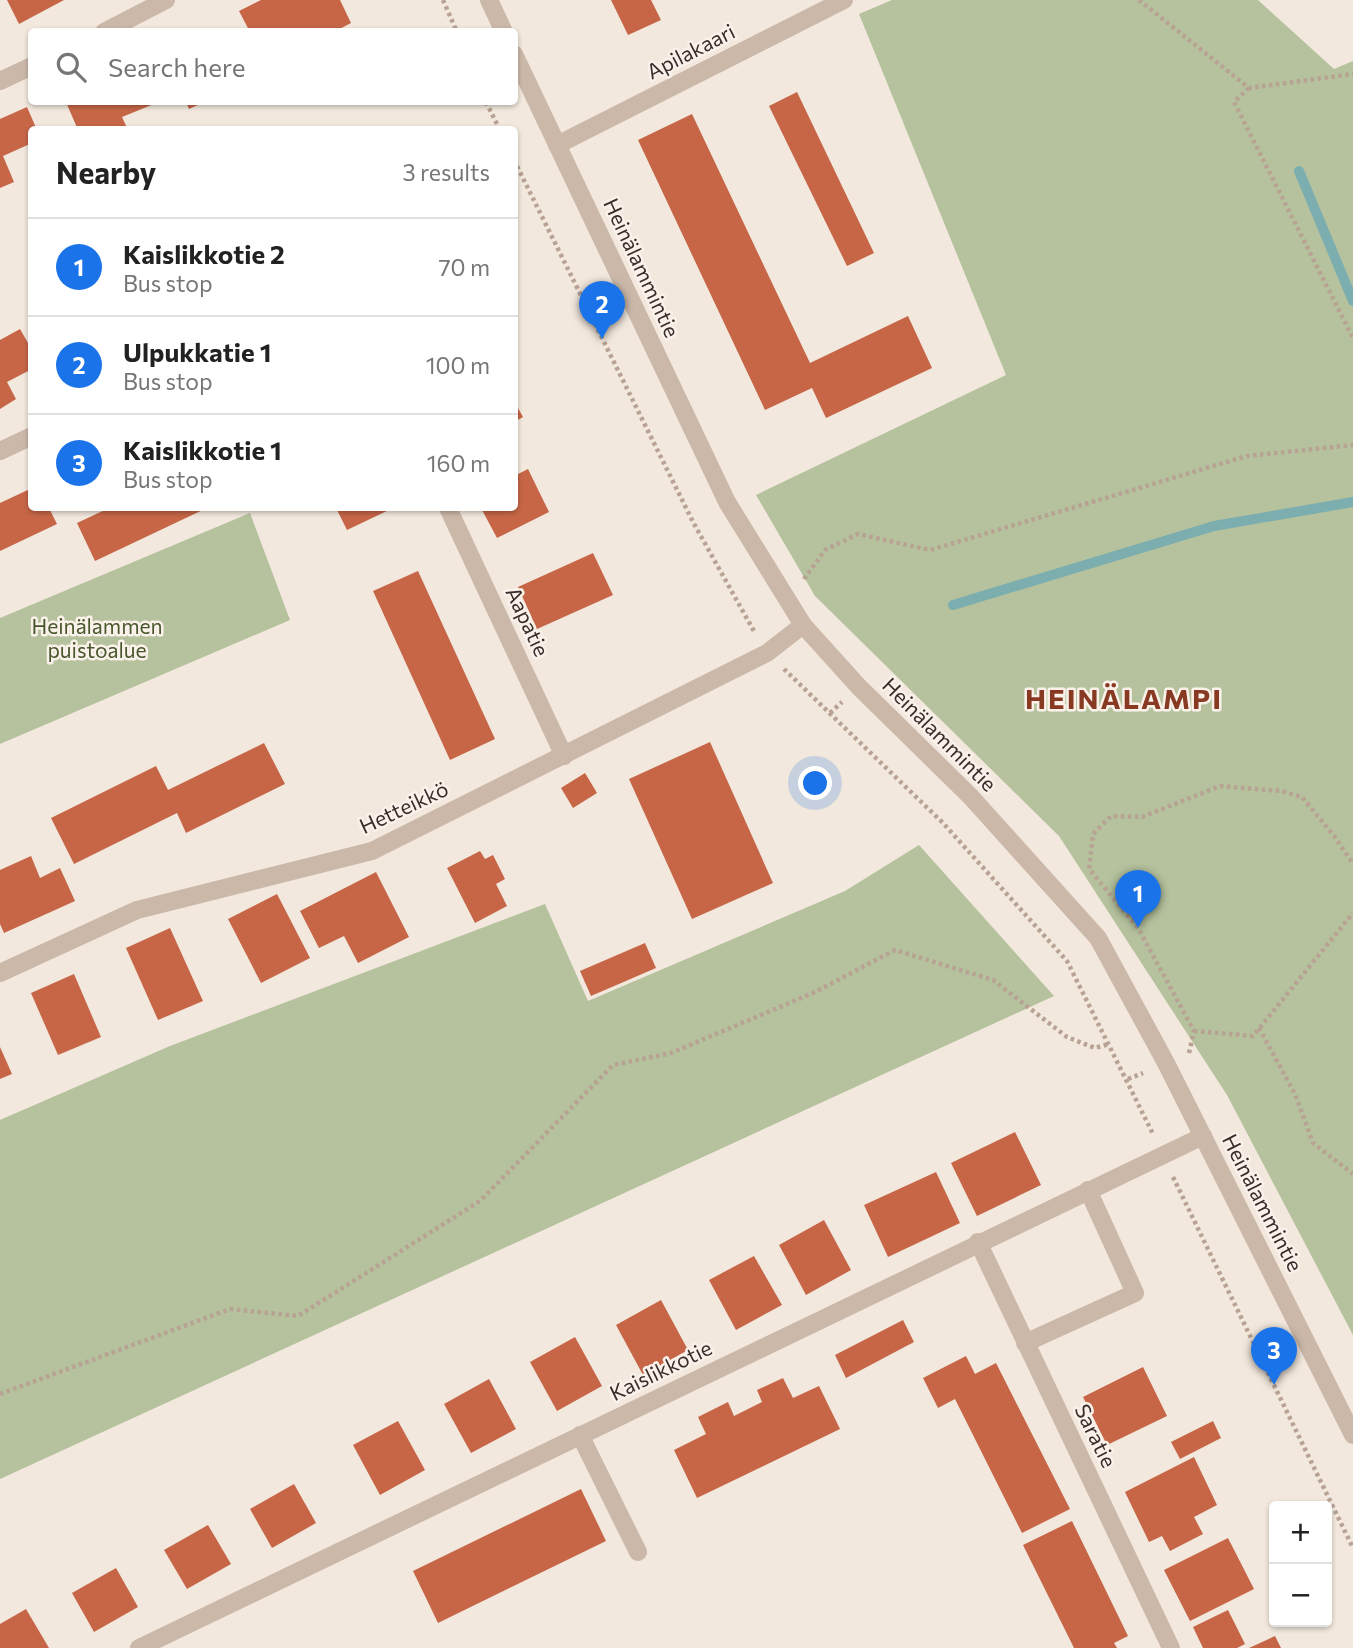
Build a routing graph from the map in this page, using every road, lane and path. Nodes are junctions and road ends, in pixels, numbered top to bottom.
1 (166, 0) edge
2 (443, 0) edge
3 (489, 0) edge
4 (844, 0) edge
5 (1139, 0) edge
6 (112, 28) edge
7 (455, 28) edge
8 (502, 28) edge
9 (518, 62) edge
10 (28, 68) edge
11 (1353, 74) edge
12 (0, 81) edge
13 (1249, 88) junction
14 (488, 105) edge
15 (498, 126) edge
16 (557, 145) junction
17 (518, 168) edge
18 (1353, 338) edge
19 (28, 438) edge
20 (1353, 445) edge
21 (0, 451) edge
22 (449, 511) edge
23 (788, 602) junction
24 (803, 625) junction
25 (767, 653) junction
26 (564, 756) junction
27 (1353, 863) edge
28 (1089, 869) dead end
29 (1353, 913) edge
30 (0, 973) edge
31 (1259, 1028) junction
32 (1194, 1031) dead end
33 (1109, 1044) junction
34 (1203, 1136) junction
35 (1163, 1154) junction
36 (1353, 1174) edge
37 (1088, 1190) junction
38 (978, 1242) junction
39 (1025, 1343) junction
40 (0, 1394) edge
41 (580, 1435) junction
42 (1353, 1435) edge
43 (1353, 1548) edge
44 (638, 1552) dead end
45 (147, 1646) edge
46 (1171, 1648) edge

1 - 6 street
2 - 7 path
3 - 8 street
4 - 16 street, Apilakaari
5 - 13 path
9 - 16 street, Heinälammintie
10 - 12 street
11 - 13 path
13 - 18 path
14 - 15 path
16 - 23 street, Heinälammintie
17 - 25 path
19 - 21 street
20 - 23 path
22 - 26 street, Aapatie
23 - 24 street, Heinälammintie
24 - 25 street, Hetteikkö
24 - 34 street, Heinälammintie
25 - 26 street, Hetteikkö
25 - 33 path
26 - 30 street, Hetteikkö
27 - 28 path
29 - 31 path
31 - 32 path
31 - 36 path
33 - 35 path
33 - 40 path
34 - 35 street, Kaislikkotie
34 - 42 street, Heinälammintie
35 - 37 street, Kaislikkotie
35 - 43 path
37 - 38 street, Kaislikkotie
37 - 39 street
38 - 39 street, Saratie
38 - 41 street, Kaislikkotie
39 - 46 street, Saratie
41 - 44 street
41 - 45 street, Kaislikkotie

